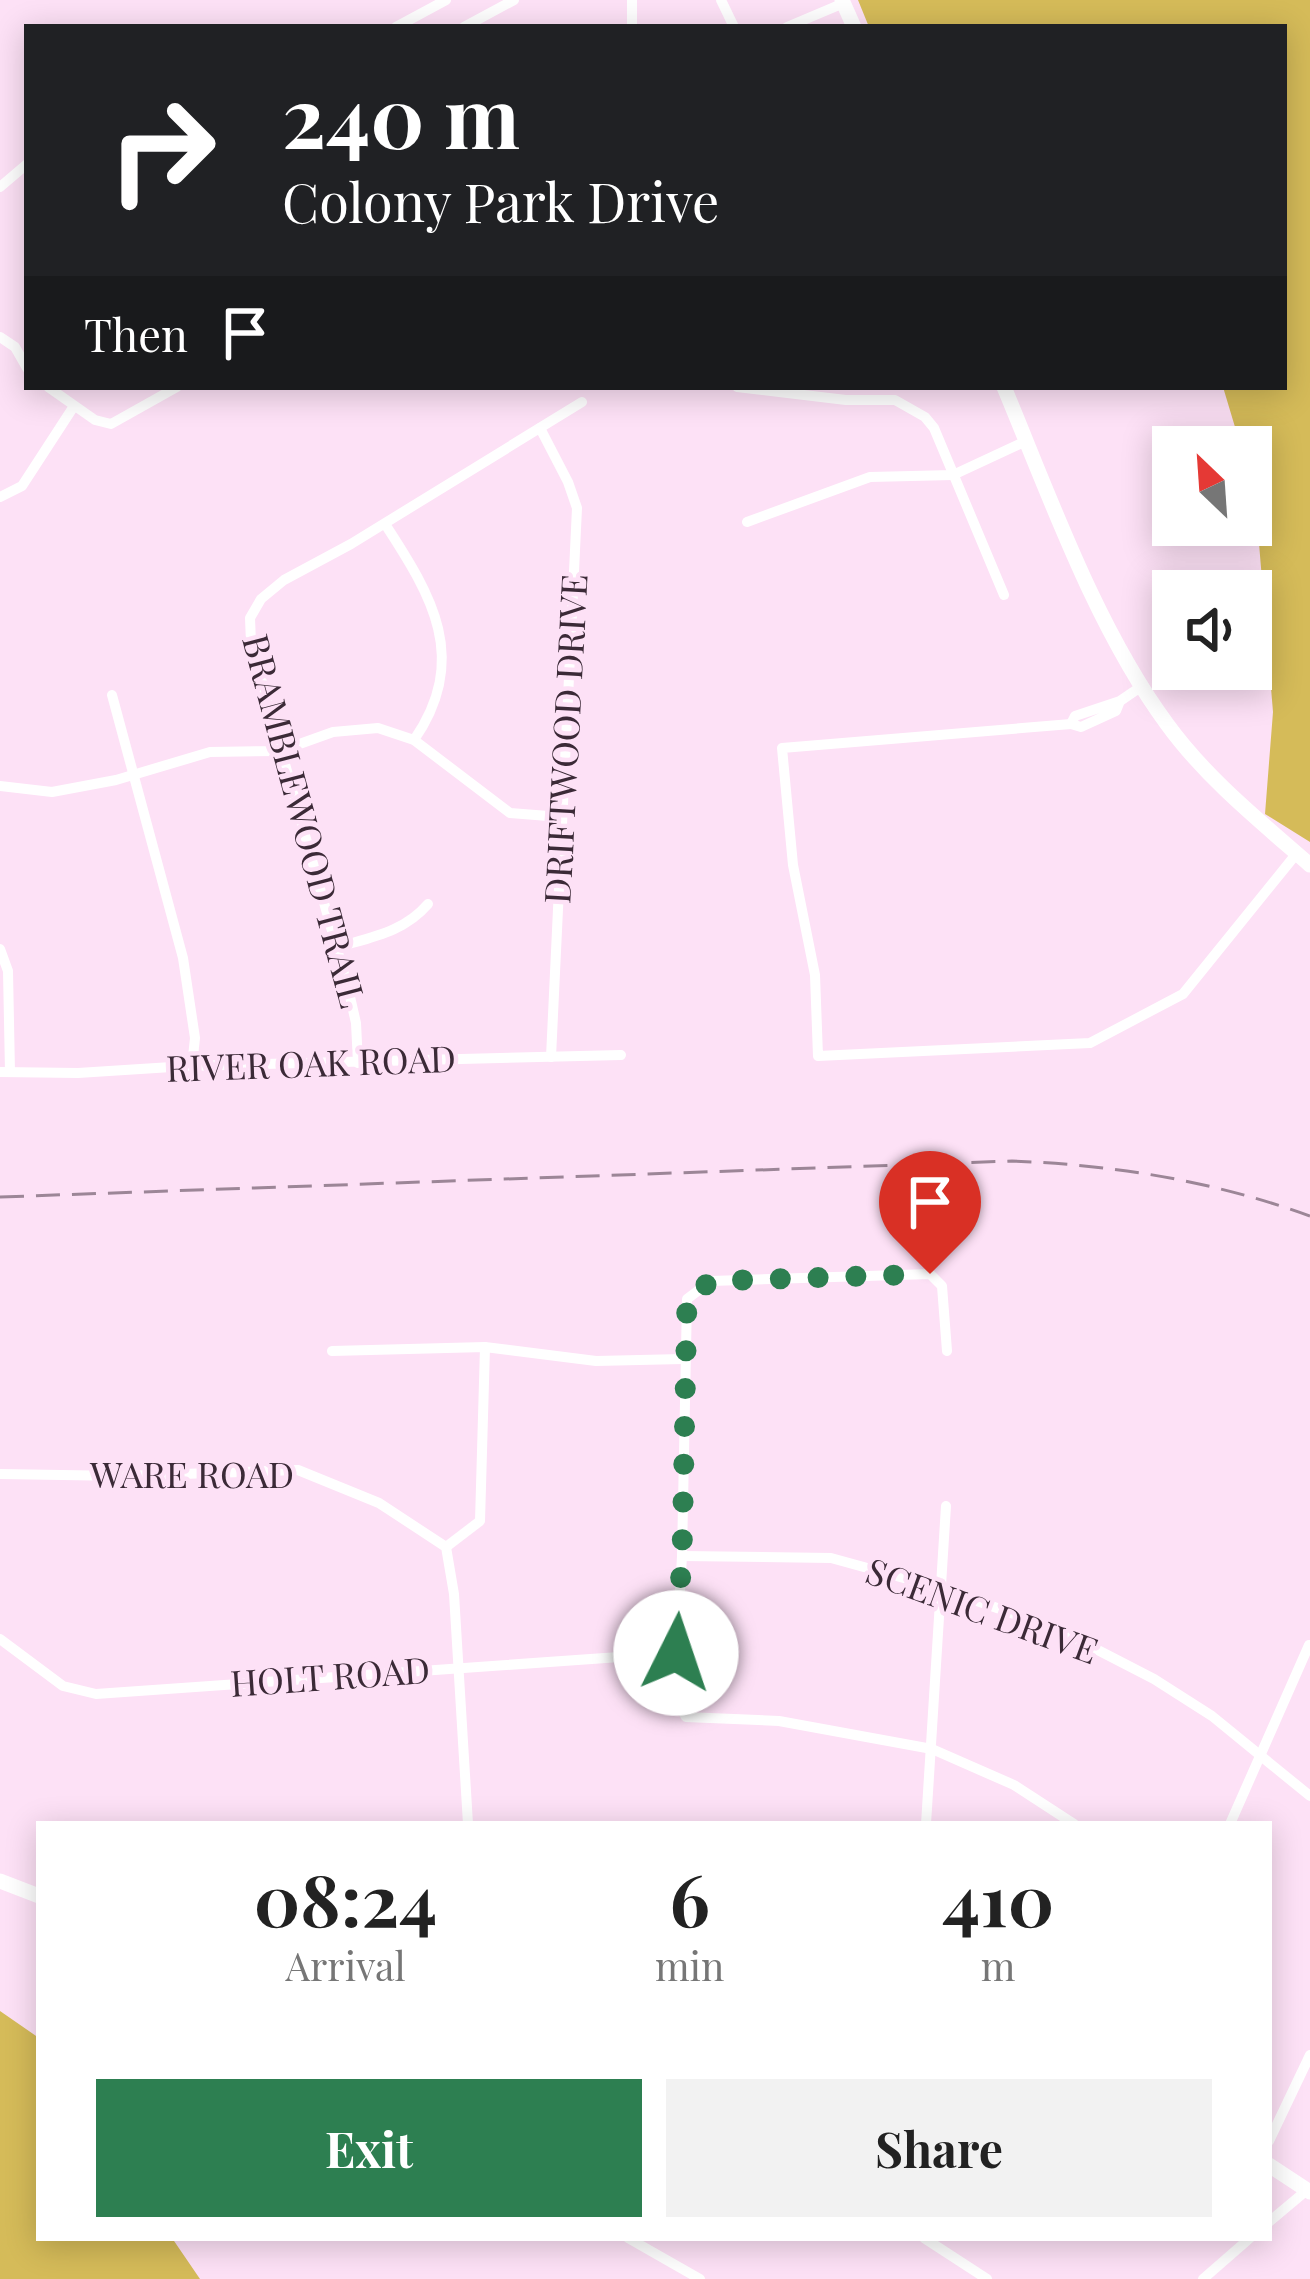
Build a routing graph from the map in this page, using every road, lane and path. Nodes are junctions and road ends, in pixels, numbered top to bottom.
1 (446, 0) edge
2 (514, 0) edge
3 (843, 1) edge
4 (490, 6) edge
5 (402, 24) edge
6 (793, 24) edge
7 (24, 167) edge
8 (0, 187) edge
9 (0, 337) edge
10 (24, 340) edge
11 (15, 347) junction
12 (24, 363) edge
13 (52, 390) edge
14 (172, 390) edge
15 (762, 390) edge
16 (1005, 390) edge
17 (582, 402) dead end
18 (74, 406) junction
19 (540, 428) junction
20 (1026, 440) junction
21 (953, 476) junction
22 (0, 497) edge
23 (747, 522) dead end
24 (385, 524) junction
25 (1004, 595) dead end
26 (1142, 686) junction
27 (112, 695) dead end
28 (414, 740) junction
29 (280, 751) junction
30 (135, 775) junction
31 (0, 786) edge
32 (561, 817) junction
33 (1303, 859) edge
34 (428, 904) dead end
35 (338, 947) junction
36 (0, 949) edge
37 (621, 1055) dead end
38 (551, 1057) junction
39 (358, 1063) junction
40 (192, 1066) junction
41 (5, 1072) edge
42 (485, 1347) junction
43 (332, 1351) dead end
44 (947, 1351) dead end
45 (683, 1359) junction
46 (0, 1474) edge
47 (946, 1506) dead end
48 (446, 1546) junction
49 (682, 1556) junction
50 (940, 1588) junction
51 (0, 1639) edge
52 (1309, 1645) edge
53 (676, 1653) junction
54 (458, 1668) junction
55 (932, 1749) junction
56 (1259, 1758) junction
57 (1310, 1796) edge
58 (468, 1821) edge
59 (926, 1821) edge
60 (1069, 1821) edge
61 (1231, 1821) edge
62 (0, 1881) edge
63 (36, 1895) edge
64 (1310, 2055) edge
65 (1272, 2135) edge
66 (1272, 2167) edge
67 (1308, 2191) edge
68 (1272, 2220) edge
69 (633, 2241) edge
70 (930, 2241) edge
71 (1246, 2241) edge
72 (700, 2279) edge
73 (987, 2279) edge
74 (1202, 2279) edge

1 - 5 street
2 - 4 street
3 - 6 street
7 - 8 street
9 - 11 street
10 - 11 street
11 - 12 street
13 - 18 street
14 - 18 street
15 - 21 street
16 - 20 street
17 - 19 street, BRAMBLEWOOD TRAIL
18 - 22 street
19 - 24 street, BRAMBLEWOOD TRAIL
19 - 32 street, DRIFTWOOD DRIVE
20 - 21 street
20 - 26 street
21 - 23 street
21 - 25 street
24 - 28 street
24 - 29 street, BRAMBLEWOOD TRAIL
26 - 33 street
26 - 33 street
27 - 30 street
28 - 29 street
28 - 32 street
29 - 30 street
29 - 35 street, BRAMBLEWOOD TRAIL
30 - 31 street
30 - 40 street
32 - 38 street, DRIFTWOOD DRIVE
34 - 35 street
35 - 39 street, BRAMBLEWOOD TRAIL
36 - 41 street
37 - 38 street, RIVER OAK ROAD
38 - 39 street, RIVER OAK ROAD
39 - 40 street, RIVER OAK ROAD
40 - 41 street, RIVER OAK ROAD
42 - 43 street
42 - 45 street
42 - 48 street
44 - 45 street
45 - 49 street
46 - 48 street, WARE ROAD
47 - 50 street
48 - 54 street
49 - 50 street, SCENIC DRIVE
49 - 53 street
50 - 55 street
50 - 56 street, SCENIC DRIVE
51 - 54 street, HOLT ROAD
52 - 56 street
53 - 54 street, HOLT ROAD
53 - 55 street
54 - 58 street
55 - 59 street
55 - 60 street
56 - 57 street, SCENIC DRIVE
56 - 61 street
62 - 63 street
64 - 65 street
66 - 67 street
67 - 68 street
69 - 72 street
70 - 73 street
71 - 74 street

